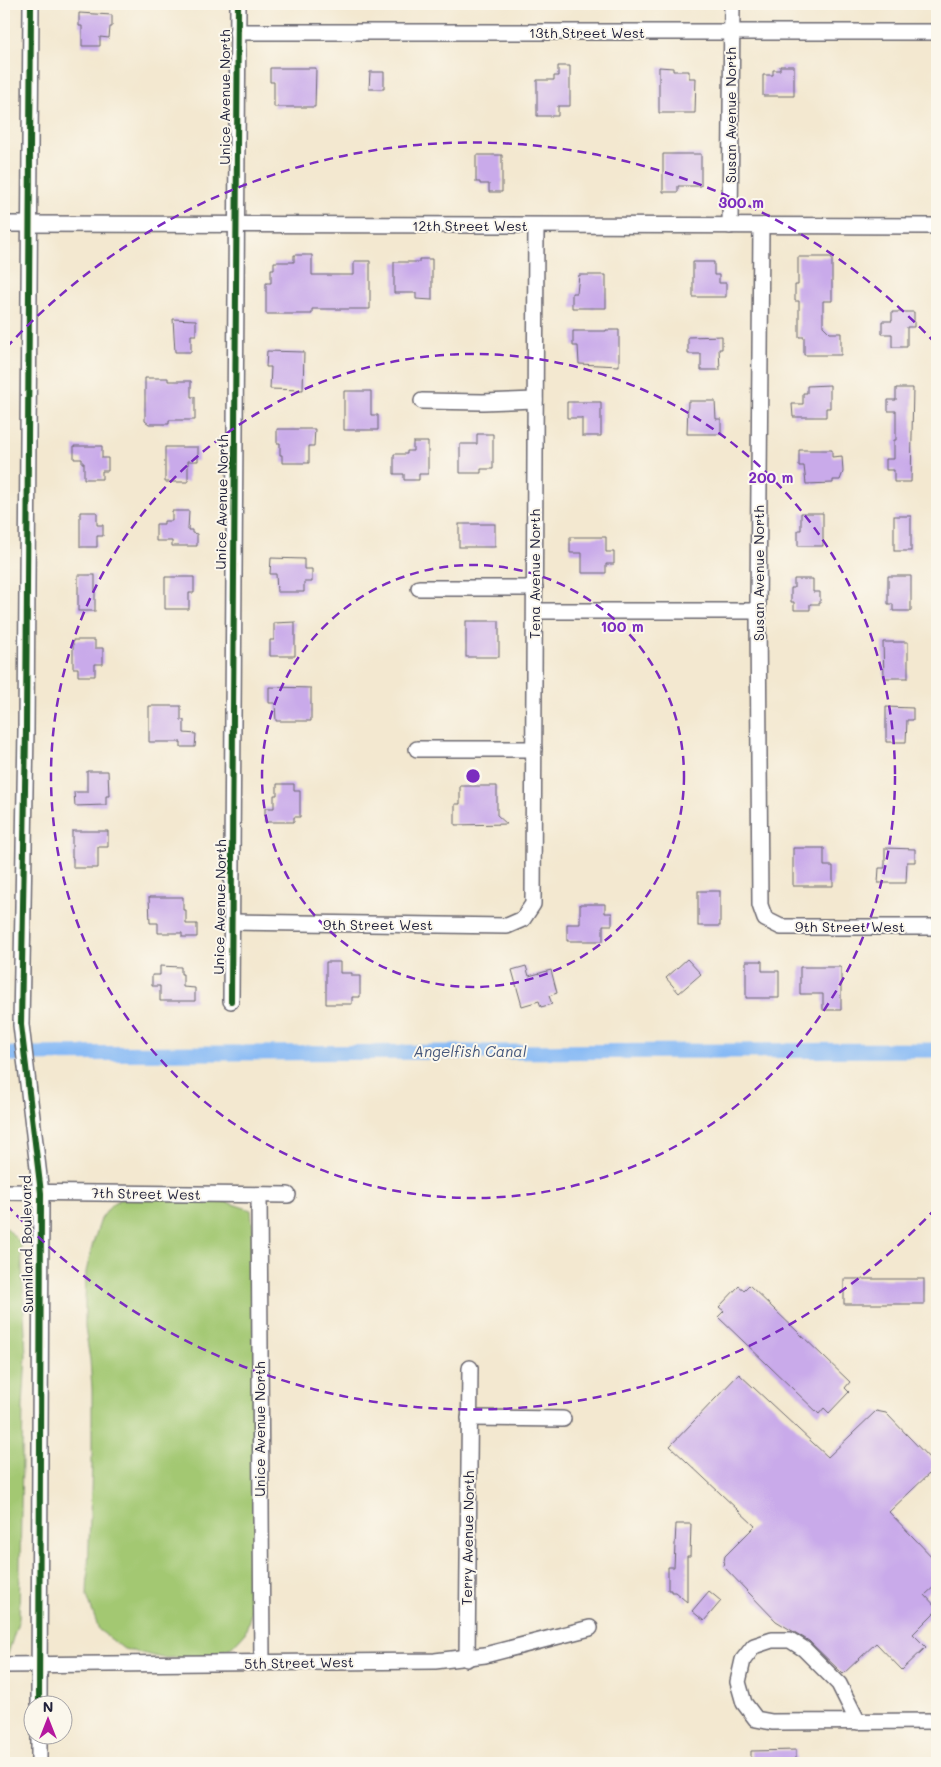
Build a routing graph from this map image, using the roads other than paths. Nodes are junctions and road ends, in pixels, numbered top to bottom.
1 (31, 4) edge
2 (238, 4) edge
3 (732, 4) edge
4 (238, 32) junction
5 (937, 32) edge
6 (732, 33) junction
7 (4, 224) edge
8 (30, 225) junction
9 (236, 225) junction
10 (536, 226) junction
11 (730, 226) junction
12 (761, 226) junction
13 (937, 226) edge
14 (535, 400) junction
15 (422, 401) dead end
16 (419, 588) dead end
17 (535, 588) junction
18 (535, 610) junction
19 (758, 612) junction
20 (417, 749) dead end
21 (534, 749) junction
22 (523, 919) joint
23 (765, 919) joint
24 (232, 922) junction
25 (937, 927) edge
26 (231, 1000) dead end
27 (4, 1192) edge
28 (41, 1193) junction
29 (259, 1195) junction
30 (288, 1195) dead end
31 (470, 1368) dead end
32 (470, 1418) junction
33 (562, 1419) dead end
34 (590, 1628) dead end
35 (467, 1659) junction
36 (262, 1663) junction
37 (4, 1665) edge
38 (39, 1665) junction
39 (39, 1694) edge
40 (937, 1721) edge
41 (858, 1722) junction
42 (39, 1744) edge
43 (39, 1763) edge

1 - 8 street, Sunniland Boulevard
2 - 4 street, Unice Avenue North
3 - 6 street, Susan Avenue North
4 - 6 street, 13th Street West
4 - 9 street, Unice Avenue North
5 - 6 street, 13th Street West
6 - 11 street, Susan Avenue North
7 - 8 street, 12th Street West
8 - 9 street, 12th Street West
8 - 28 street, Sunniland Boulevard
9 - 10 street, 12th Street West
9 - 24 street, Unice Avenue North
10 - 11 street, 12th Street West
10 - 14 street, Tena Avenue North
11 - 12 street, 12th Street West
12 - 13 street, 12th Street West
12 - 19 street, Susan Avenue North
14 - 15 street
14 - 17 street, Tena Avenue North
16 - 17 street
17 - 18 street, Tena Avenue North
18 - 19 street
18 - 21 street, Tena Avenue North
19 - 23 street, Susan Avenue North
20 - 21 street
21 - 22 street, Tena Avenue North
22 - 24 street, 9th Street West
23 - 25 street, 9th Street West
24 - 26 street, Unice Avenue North
27 - 28 street, 7th Street West
28 - 29 street, 7th Street West
28 - 38 street, Sunniland Boulevard
29 - 30 street, 7th Street West
29 - 36 street, Unice Avenue North
31 - 32 street, Terry Avenue North
32 - 33 street
32 - 35 street, Terry Avenue North
34 - 35 street, 5th Street West
35 - 36 street, 5th Street West
36 - 38 street, 5th Street West
37 - 38 street, 5th Street West
38 - 39 street, Sunniland Boulevard
40 - 41 street
41 - 41 street
42 - 43 street

